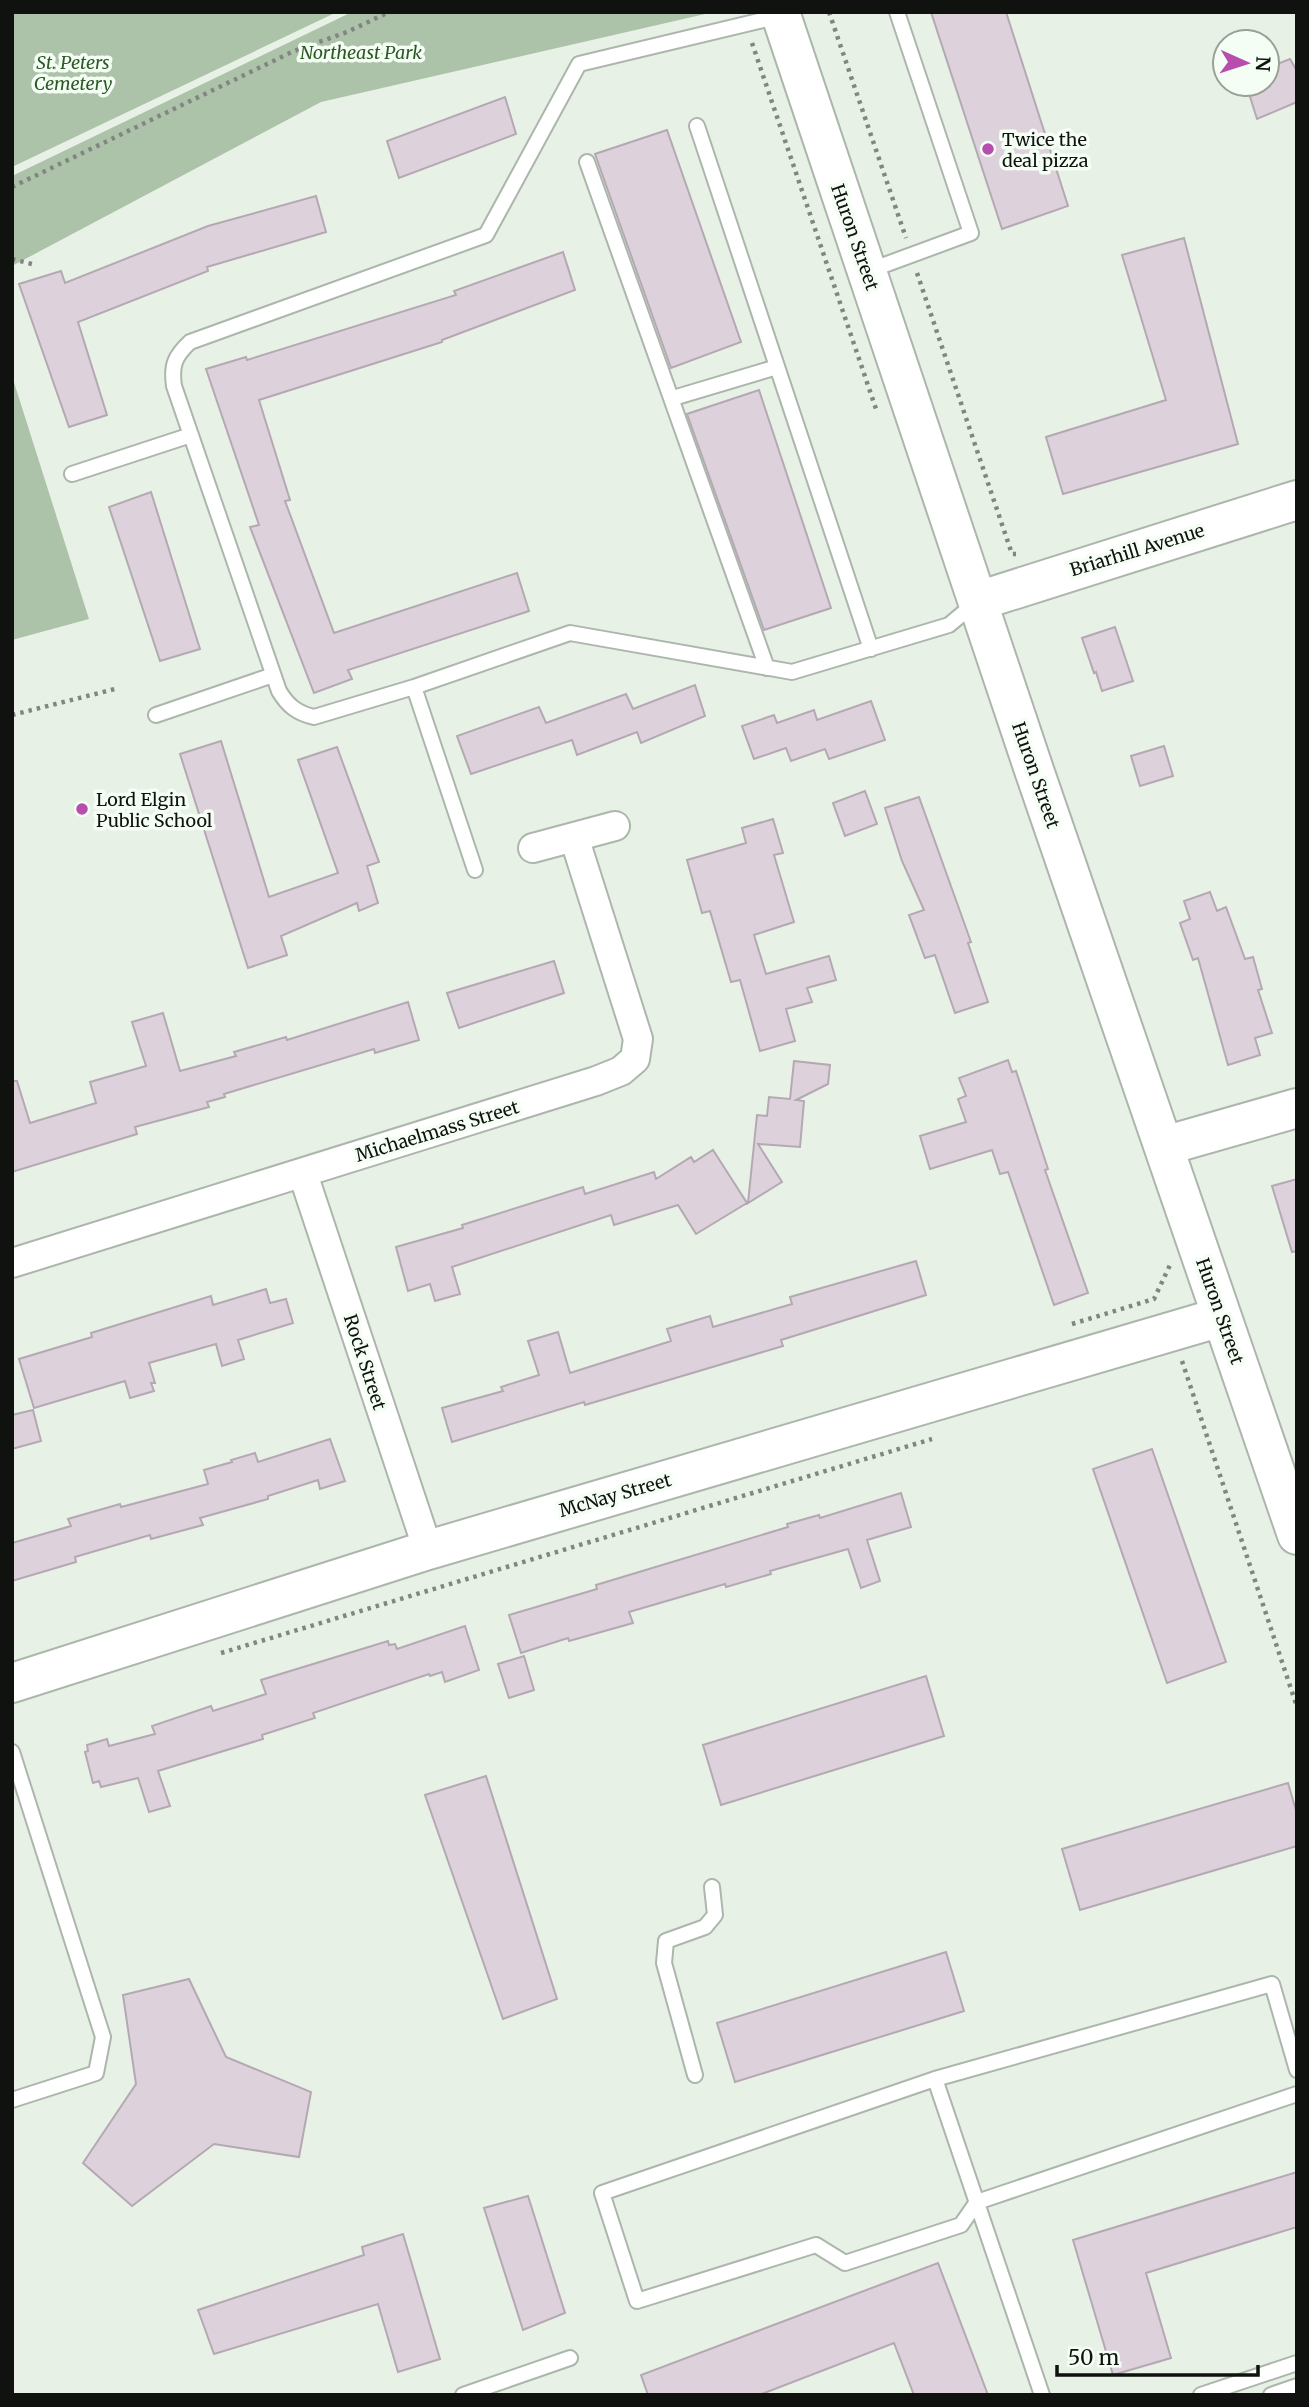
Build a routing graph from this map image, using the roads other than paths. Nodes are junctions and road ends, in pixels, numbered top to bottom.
1 (897, 12) edge
2 (769, 17) edge
3 (697, 126) dead end
4 (587, 162) dead end
5 (867, 271) junction
6 (777, 367) junction
7 (673, 398) junction
8 (191, 435) junction
9 (72, 474) dead end
10 (1297, 500) edge
11 (978, 601) junction
12 (871, 649) junction
13 (767, 668) junction
14 (273, 675) junction
15 (414, 687) junction
16 (156, 715) dead end
17 (615, 826) dead end
18 (574, 837) junction
19 (533, 849) dead end
20 (475, 870) dead end
21 (1297, 1108) edge
22 (1164, 1146) junction
23 (303, 1174) junction
24 (12, 1262) edge
25 (1221, 1317) junction
26 (1297, 1535) edge
27 (428, 1550) junction
28 (12, 1683) edge
29 (12, 1752) edge
30 (712, 1887) dead end
31 (1297, 2070) edge
32 (695, 2074) dead end
33 (935, 2079) junction
34 (1297, 2094) edge
35 (12, 2101) edge
36 (977, 2202) junction
37 (570, 2358) dead end
38 (1297, 2363) edge
39 (1297, 2386) edge
40 (463, 2395) edge
41 (1042, 2395) edge
42 (1201, 2395) edge
43 (1270, 2395) edge

1 - 5 lane
2 - 5 street, Huron Street
2 - 8 lane
3 - 6 lane
4 - 7 lane
5 - 11 street, Huron Street
6 - 7 lane
6 - 12 lane
7 - 13 lane
8 - 9 lane
8 - 14 lane
10 - 11 street, Briarhill Avenue
11 - 12 lane
11 - 22 street, Huron Street
12 - 13 lane
13 - 15 lane
14 - 15 lane
14 - 16 lane
15 - 20 lane
17 - 18 street
18 - 19 street
18 - 23 street, Michaelmass Street
21 - 22 street
22 - 25 street, Huron Street
23 - 24 street, Michaelmass Street
23 - 27 street, Rock Street
25 - 26 street, Huron Street
25 - 27 street, McNay Street
27 - 28 street, McNay Street
29 - 35 lane
30 - 32 lane
31 - 33 lane
33 - 36 lane
33 - 36 lane
34 - 36 lane
36 - 41 lane
37 - 40 lane
38 - 42 lane
39 - 43 lane

